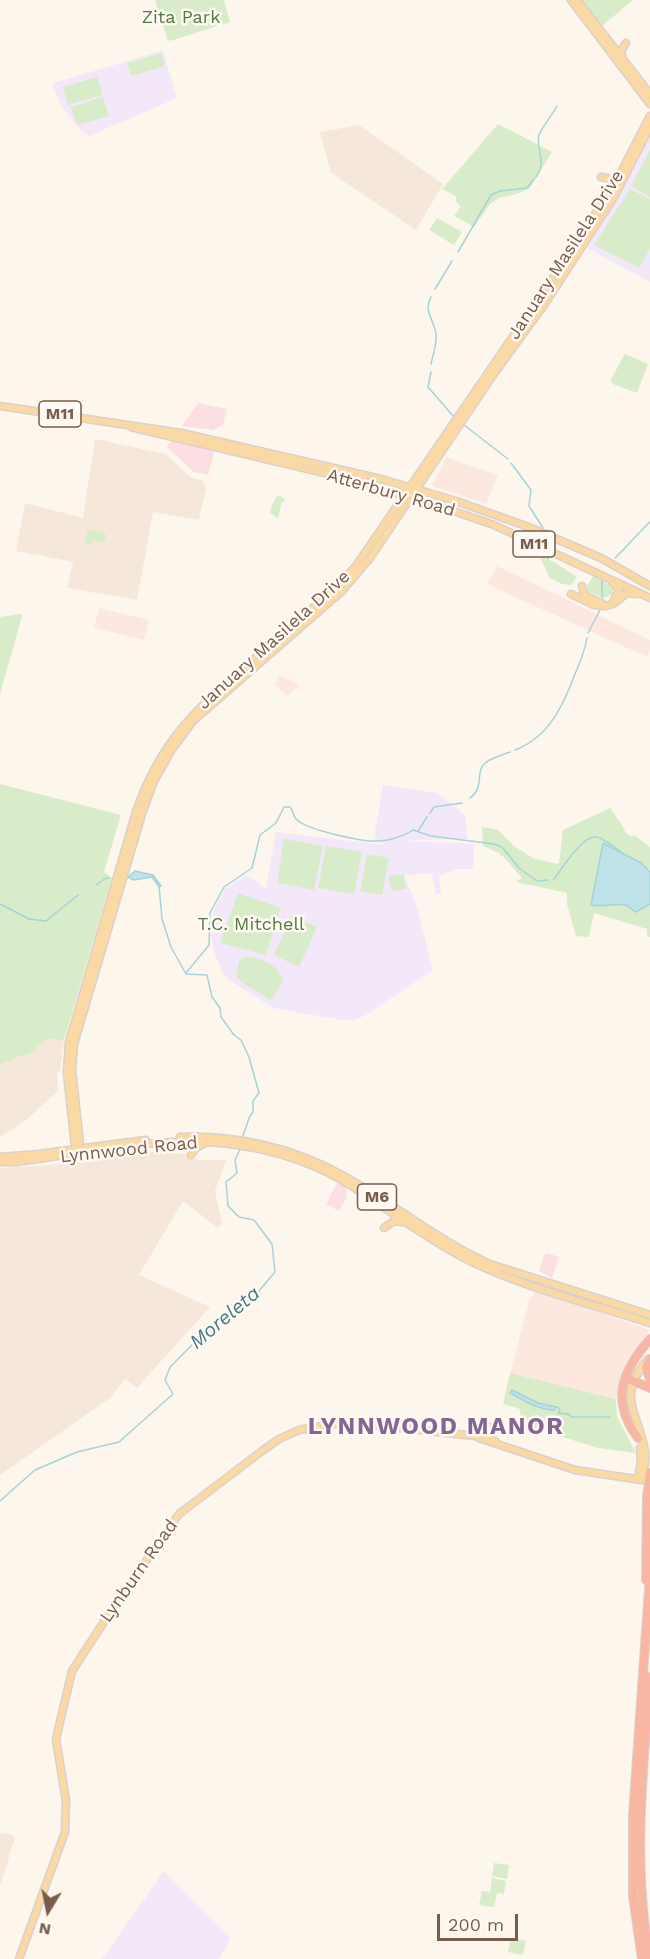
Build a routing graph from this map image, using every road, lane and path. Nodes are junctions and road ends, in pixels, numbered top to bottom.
1 (571, 0) edge
2 (577, 0) edge
3 (608, 40) junction
4 (622, 59) junction
5 (650, 94) edge
6 (650, 104) edge
7 (650, 116) edge
8 (650, 128) edge
9 (628, 169) junction
10 (601, 177) dead end
11 (613, 181) junction
12 (498, 368) junction
13 (467, 404) junction
14 (0, 406) edge
15 (120, 424) junction
16 (437, 459) junction
17 (413, 489) junction
18 (433, 495) junction
19 (407, 497) junction
20 (599, 573) junction
21 (582, 586) dead end
22 (650, 586) edge
23 (584, 596) junction
24 (650, 598) edge
25 (78, 1124) junction
26 (72, 1135) junction
27 (235, 1142) junction
28 (218, 1143) junction
29 (258, 1146) junction
30 (93, 1148) junction
31 (78, 1152) junction
32 (51, 1153) junction
33 (191, 1155) dead end
34 (0, 1157) edge
35 (0, 1162) edge
36 (409, 1225) junction
37 (384, 1228) dead end
38 (531, 1277) junction
39 (615, 1311) junction
40 (648, 1315) edge
41 (650, 1323) edge
42 (650, 1339) edge
43 (650, 1350) edge
44 (650, 1357) edge
45 (632, 1380) junction
46 (650, 1380) edge
47 (650, 1388) edge
48 (474, 1436) junction
49 (638, 1438) junction
50 (497, 1443) junction
51 (650, 1473) edge
52 (640, 1480) junction
53 (650, 1575) edge
54 (644, 1656) junction
55 (650, 1677) edge
56 (19, 1958) edge
57 (642, 1959) edge
58 (650, 1959) edge

1 - 6 main road
2 - 3 main road
3 - 4 main road
3 - 4 main road
4 - 5 main road
7 - 11 main road, January Masilela Drive
8 - 9 main road, January Masilela Drive
9 - 11 main road
9 - 12 main road, January Masilela Drive
10 - 11 main road
11 - 13 main road, January Masilela Drive
12 - 13 main road
12 - 16 main road, January Masilela Drive
13 - 17 main road, January Masilela Drive
14 - 15 main road, Atterbury Road / M11
15 - 17 main road, Atterbury Road / M11
15 - 19 main road, Atterbury Road / M11
16 - 17 main road, January Masilela Drive
16 - 18 main road
17 - 18 main road, Atterbury Road / M11
17 - 19 main road, January Masilela Drive
18 - 22 main road, Atterbury Road / M11
19 - 20 main road, Atterbury Road / M11
19 - 25 main road, January Masilela Drive
19 - 26 main road, January Masilela Drive
20 - 23 main road
20 - 24 main road, Atterbury Road / M11
21 - 23 main road
23 - 24 main road
25 - 30 main road
25 - 31 main road, January Masilela Drive
26 - 31 main road, January Masilela Drive
26 - 32 main road
27 - 28 main road, Lynnwood Road / M6
27 - 29 main road, Lynnwood Road / M6
27 - 30 main road, Lynnwood Road / M6
28 - 31 main road, Lynnwood Road / M6
28 - 33 main road
29 - 36 main road, Lynnwood Road / M6
29 - 38 main road, Lynnwood Road / M6
30 - 31 main road, Lynnwood Road / M6
31 - 32 main road, Lynnwood Road / M6
31 - 35 main road, Lynnwood Road / M6
32 - 34 main road, Lynnwood Road / M6
36 - 37 main road
36 - 39 main road, Lynnwood Road / M6
38 - 39 main road
38 - 40 main road, Lynnwood Road / M6
39 - 41 main road, Lynnwood Road / M6
42 - 49 highway
43 - 45 main road
44 - 45 main road
44 - 46 highway
45 - 47 highway
45 - 49 main road
45 - 52 main road
48 - 50 main road, Lynburn Road
48 - 50 main road
48 - 56 main road, Lynburn Road
49 - 52 main road
50 - 52 main road, Lynburn Road
51 - 54 highway
53 - 54 highway
54 - 57 highway
55 - 58 highway

